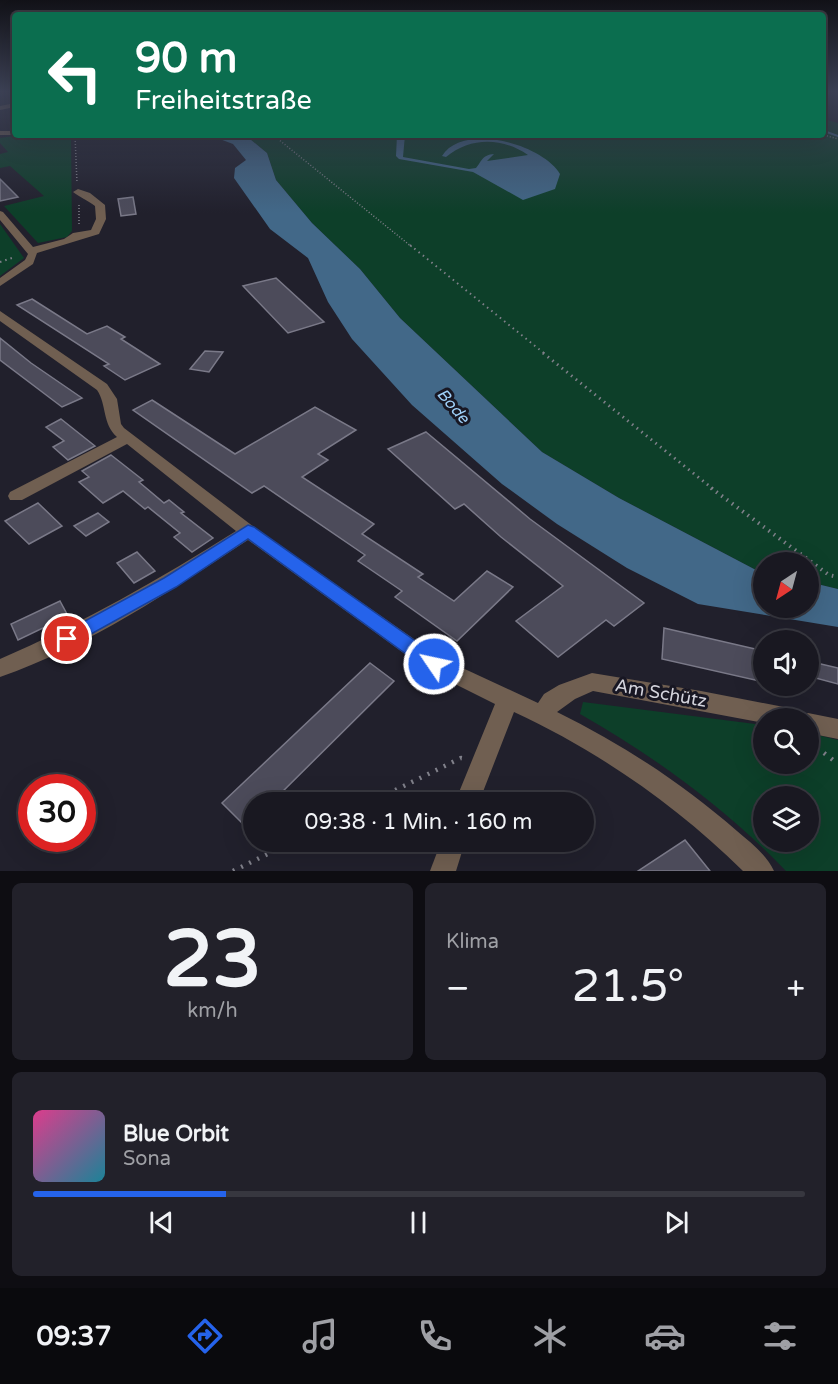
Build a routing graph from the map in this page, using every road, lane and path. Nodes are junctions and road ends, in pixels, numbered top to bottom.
1 (277, 138) edge
2 (78, 192) dead end
3 (0, 214) edge
4 (79, 233) dead end
5 (68, 241) junction
6 (32, 251) junction
7 (0, 283) edge
8 (0, 315) edge
9 (127, 438) junction
10 (16, 496) dead end
11 (248, 531) junction
12 (838, 577) edge
13 (0, 668) edge
14 (508, 699) junction
15 (753, 711) edge
16 (542, 715) junction
17 (819, 725) edge
18 (838, 729) edge
19 (824, 753) dead end
20 (482, 762) junction
21 (838, 764) edge
22 (391, 792) edge
23 (471, 792) edge
24 (271, 852) edge
25 (449, 852) edge
26 (232, 871) edge
27 (442, 871) edge
28 (761, 871) edge

1 - 12 path
2 - 5 street
3 - 6 street
4 - 5 street
5 - 6 street
6 - 7 street
8 - 9 street
9 - 10 street
9 - 11 street
11 - 13 street
11 - 14 street
14 - 16 street
14 - 20 street
15 - 16 street, Am Schütz
16 - 28 street
17 - 18 street
19 - 21 path
20 - 22 path
20 - 23 street
24 - 26 path
25 - 27 street

